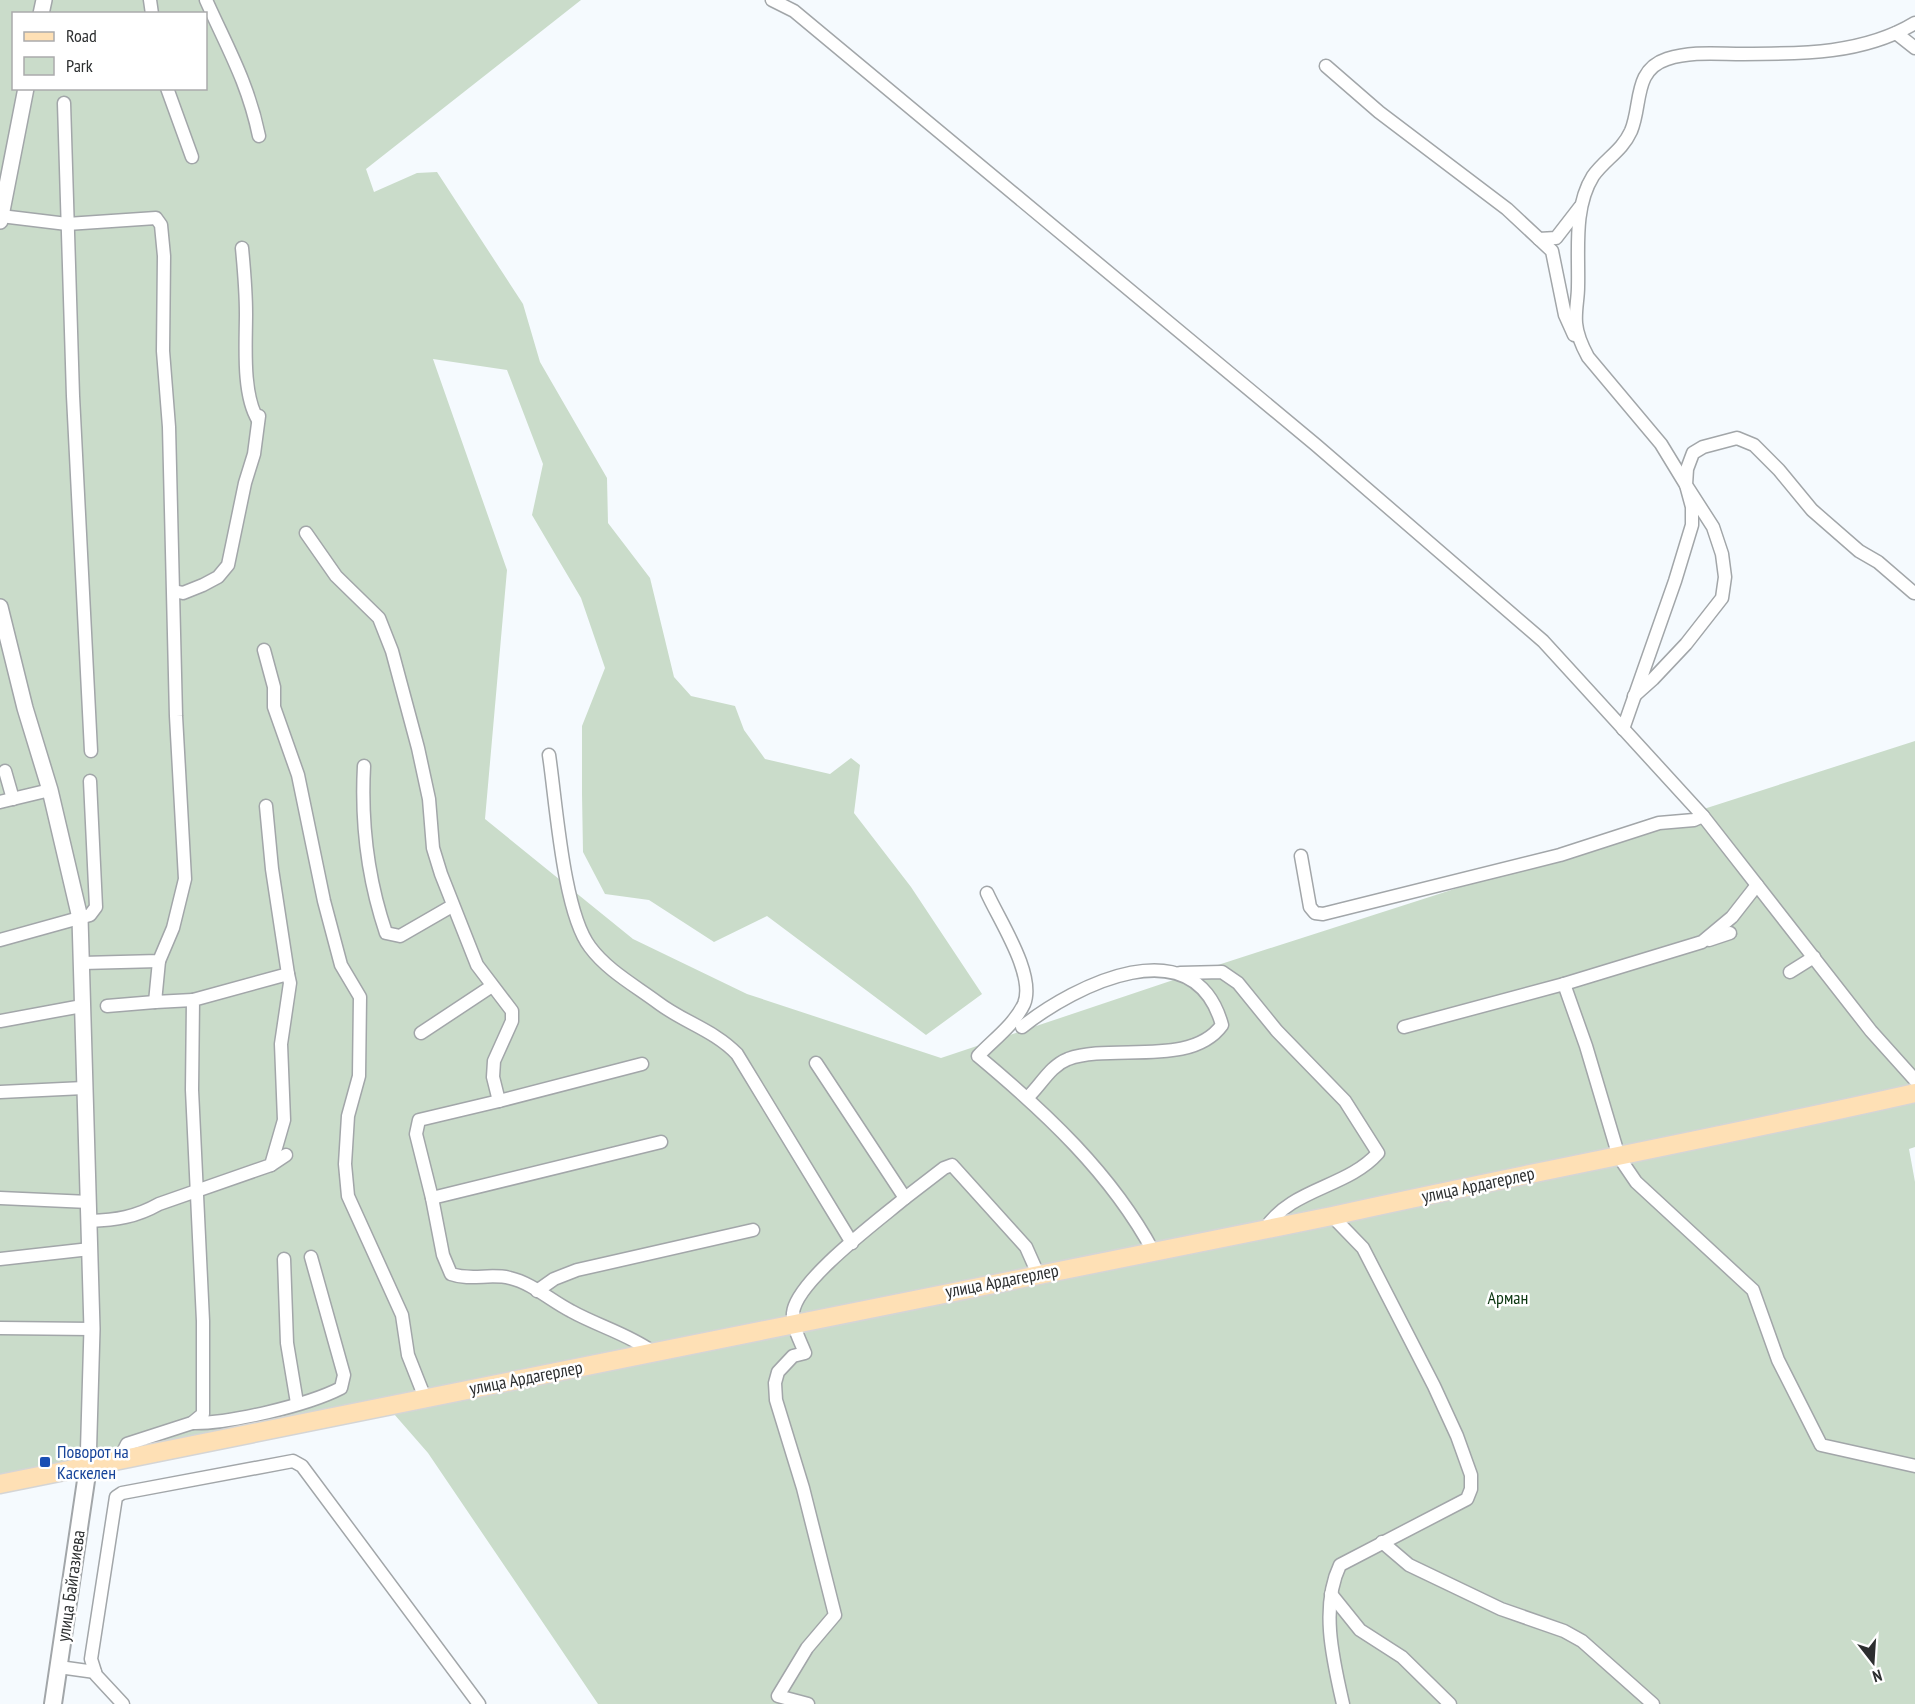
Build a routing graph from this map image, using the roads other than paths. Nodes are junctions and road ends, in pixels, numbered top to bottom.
1 (206, 0) edge
2 (772, 0) edge
3 (1915, 22) edge
4 (1896, 33) junction
5 (1915, 48) edge
6 (1326, 66) dead end
7 (26, 90) edge
8 (168, 90) edge
9 (64, 103) dead end
10 (259, 136) dead end
11 (192, 158) dead end
12 (1581, 206) junction
13 (0, 219) edge
14 (67, 224) junction
15 (1539, 239) junction
16 (242, 248) dead end
17 (1582, 345) junction
18 (1686, 485) junction
19 (306, 533) dead end
20 (174, 591) junction
21 (1913, 592) edge
22 (0, 607) edge
23 (2, 623) edge
24 (264, 650) dead end
25 (1633, 696) junction
26 (1623, 729) junction
27 (91, 751) dead end
28 (549, 755) dead end
29 (364, 766) dead end
30 (5, 771) dead end
31 (90, 781) dead end
32 (50, 790) junction
33 (13, 799) junction
34 (0, 802) edge
35 (266, 806) dead end
36 (1703, 816) junction
37 (1301, 856) dead end
38 (1757, 885) junction
39 (987, 893) dead end
40 (452, 906) junction
41 (80, 918) junction
42 (1730, 933) dead end
43 (0, 940) edge
44 (1702, 942) junction
45 (1814, 957) junction
46 (159, 962) junction
47 (82, 963) junction
48 (1790, 972) dead end
49 (1179, 973) junction
50 (288, 974) junction
51 (1564, 984) junction
52 (492, 986) junction
53 (193, 1000) junction
54 (155, 1002) junction
55 (82, 1005) junction
56 (107, 1006) dead end
57 (0, 1021) edge
58 (1022, 1027) dead end
59 (1404, 1027) dead end
60 (421, 1033) dead end
61 (816, 1063) dead end
62 (642, 1064) dead end
63 (1915, 1080) edge
64 (84, 1088) junction
65 (0, 1092) edge
66 (1915, 1093) edge
67 (1028, 1097) junction
68 (498, 1101) junction
69 (661, 1142) dead end
70 (286, 1155) dead end
71 (1619, 1157) junction
72 (271, 1165) junction
73 (195, 1191) junction
74 (0, 1198) edge
75 (432, 1198) junction
76 (905, 1198) junction
77 (89, 1202) junction
78 (1332, 1216) junction
79 (90, 1221) junction
80 (1265, 1229) junction
81 (753, 1230) dead end
82 (852, 1243) junction
83 (90, 1249) junction
84 (1153, 1251) junction
85 (311, 1257) dead end
86 (0, 1259) edge
87 (284, 1259) dead end
88 (1038, 1274) junction
89 (537, 1291) junction
90 (794, 1323) junction
91 (0, 1328) edge
92 (92, 1329) junction
93 (653, 1352) junction
94 (425, 1398) junction
95 (297, 1403) junction
96 (192, 1423) junction
97 (118, 1462) junction
98 (88, 1467) junction
99 (1915, 1467) edge
100 (0, 1484) edge
101 (1382, 1542) junction
102 (1330, 1594) junction
103 (59, 1667) junction
104 (95, 1672) junction
105 (53, 1704) edge
106 (123, 1704) edge
107 (479, 1704) edge
108 (808, 1704) edge
109 (1343, 1704) edge
110 (1450, 1704) edge
111 (1653, 1704) edge

1 - 10 street
2 - 26 street
3 - 4 street
4 - 5 street
4 - 12 street
6 - 15 street
7 - 13 street
8 - 11 street
9 - 14 street
12 - 15 street
12 - 17 street
13 - 14 street
14 - 20 street
14 - 27 street
15 - 17 street
16 - 20 street
17 - 18 street
18 - 21 street
18 - 25 street
18 - 25 street
19 - 40 street
20 - 46 street
22 - 23 street
23 - 32 street
24 - 94 street
25 - 26 street
26 - 36 street
28 - 82 street
29 - 40 street
30 - 33 street
31 - 41 street
32 - 33 street
32 - 41 street
33 - 34 street
35 - 50 street
36 - 37 street
36 - 38 street
38 - 44 street
38 - 45 street
39 - 67 street
40 - 52 street
41 - 43 street
41 - 47 street
42 - 44 street
44 - 51 street
45 - 48 street
45 - 63 street
46 - 47 street
46 - 54 street
47 - 55 street
49 - 58 street
49 - 67 street
49 - 80 street
50 - 53 street
50 - 72 street
51 - 59 street
51 - 71 street
52 - 60 street
52 - 68 street
53 - 54 street
53 - 73 street
54 - 56 street
55 - 57 street
55 - 64 street
61 - 76 street
62 - 68 street
64 - 65 street
64 - 77 street
66 - 71 main road, улица Ардагерлер
67 - 84 street
68 - 75 street
69 - 75 street
70 - 72 street
71 - 78 main road, улица Ардагерлер
71 - 99 street
72 - 73 street
73 - 79 street
73 - 96 street
74 - 77 street
75 - 89 street
76 - 82 street
76 - 88 street
77 - 79 street
78 - 80 main road, улица Ардагерлер
78 - 101 street
79 - 83 street
80 - 84 main road, улица Ардагерлер
81 - 89 street
82 - 90 street
83 - 86 street
83 - 92 street
84 - 88 main road, улица Ардагерлер
85 - 95 street
87 - 95 street
88 - 90 main road, улица Ардагерлер
89 - 93 street
90 - 93 main road, улица Ардагерлер
90 - 108 street
91 - 92 street
92 - 98 street
93 - 94 main road, улица Ардагерлер
94 - 97 main road, улица Ардагерлер
95 - 96 street
96 - 97 street
97 - 98 main road, улица Ардагерлер
98 - 100 main road, улица Ардагерлер
98 - 103 main road, улица Байгазиева
101 - 102 street
101 - 111 street
102 - 109 street
102 - 110 street
103 - 104 street
103 - 105 main road, улица Байгазиева
104 - 106 street
104 - 107 street

